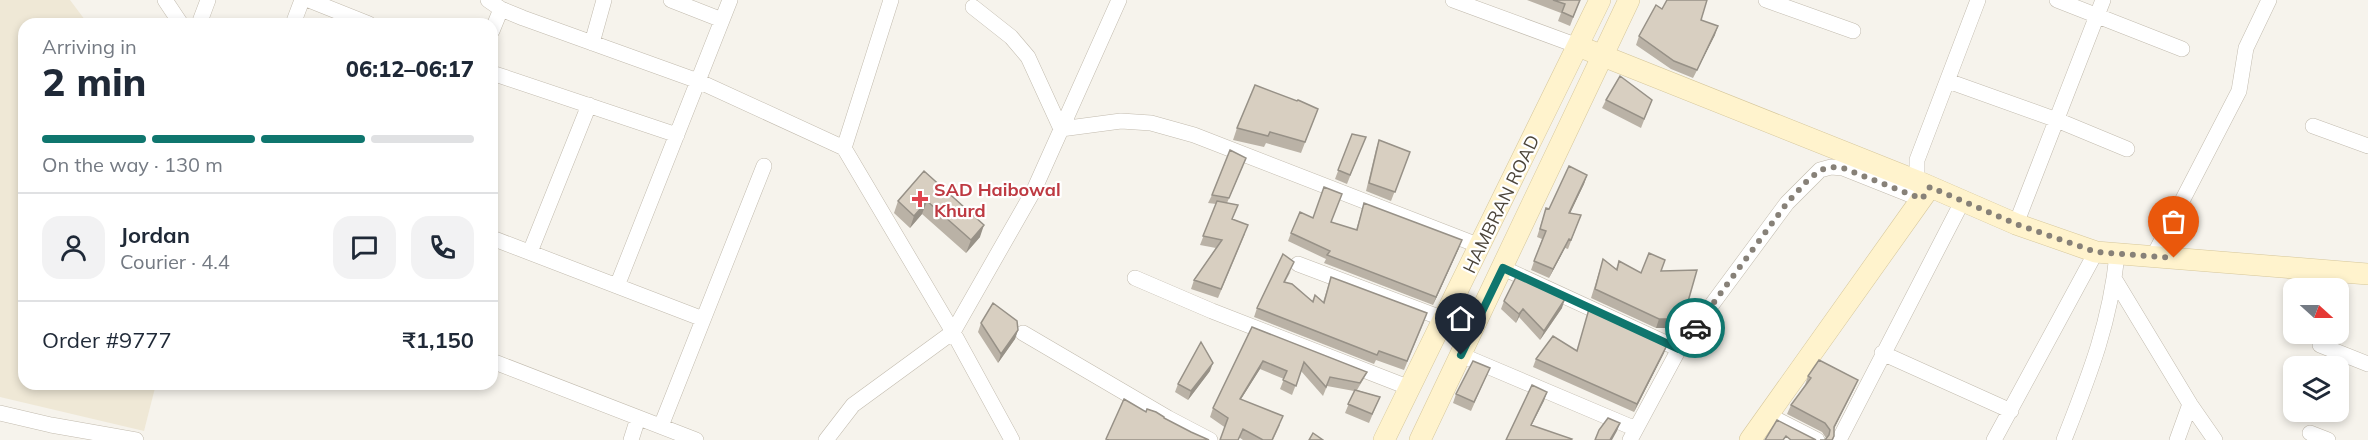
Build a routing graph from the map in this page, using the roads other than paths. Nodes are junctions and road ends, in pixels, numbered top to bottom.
1 (165, 0) edge
2 (208, 0) edge
3 (302, 0) edge
4 (309, 0) edge
5 (604, 0) edge
6 (671, 0) edge
7 (730, 0) edge
8 (891, 0) edge
9 (1119, 0) edge
10 (1453, 0) edge
11 (1600, 0) edge
12 (1629, 0) edge
13 (1766, 0) edge
14 (1978, 0) edge
15 (2057, 0) edge
16 (2103, 0) edge
17 (2269, 0) edge
18 (495, 4) edge
19 (973, 7) dead end
20 (2097, 16) junction
21 (177, 18) edge
22 (201, 18) edge
23 (295, 18) edge
24 (354, 18) edge
25 (722, 20) junction
26 (1853, 31) dead end
27 (592, 43) junction
28 (1578, 46) junction
29 (2182, 49) dead end
30 (1603, 57) junction
31 (498, 75) edge
32 (698, 81) junction
33 (1948, 81) junction
34 (589, 105) junction
35 (2057, 120) junction
36 (2313, 126) dead end
37 (1061, 129) junction
38 (677, 135) junction
39 (2368, 146) edge
40 (844, 148) junction
41 (2127, 149) dead end
42 (764, 165) dead end
43 (1917, 189) junction
44 (1962, 202) junction
45 (2016, 224) junction
46 (498, 240) edge
47 (1480, 246) junction
48 (530, 252) junction
49 (2096, 252) junction
50 (2117, 255) junction
51 (2152, 257) junction
52 (1298, 264) dead end
53 (1503, 268) junction
54 (2368, 274) edge
55 (1135, 278) dead end
56 (2115, 280) junction
57 (617, 286) junction
58 (703, 319) junction
59 (1444, 319) junction
60 (953, 333) junction
61 (1023, 333) dead end
62 (2320, 345) dead end
63 (1679, 349) junction
64 (1882, 353) junction
65 (1461, 355) junction
66 (498, 363) edge
67 (2368, 364) edge
68 (1410, 388) junction
69 (2190, 405) junction
70 (2010, 411) junction
71 (0, 413) edge
72 (1768, 415) junction
73 (638, 418) junction
74 (661, 426) junction
75 (2310, 433) dead end
76 (1633, 435) edge
77 (1423, 439) edge
78 (136, 440) edge
79 (631, 440) edge
80 (696, 440) edge
81 (826, 440) edge
82 (1012, 440) edge
83 (1210, 440) edge
84 (1384, 440) edge
85 (1750, 440) edge
86 (1817, 440) edge
87 (1839, 440) edge
88 (1994, 440) edge
89 (2064, 440) edge
90 (2177, 440) edge
91 (2215, 440) edge
92 (2328, 440) edge

1 - 21 street
2 - 22 street
3 - 23 street
4 - 24 street
5 - 27 street
6 - 25 street
7 - 25 street
8 - 40 street
9 - 37 street
10 - 28 street
11 - 28 street, HAMBRAN ROAD
12 - 30 street, HAMBRAN ROAD
13 - 26 street
14 - 33 street
15 - 20 street
16 - 20 street
17 - 51 street
18 - 27 street
19 - 37 street
20 - 29 street
20 - 35 street
25 - 32 street
27 - 32 street
28 - 30 street
28 - 47 street, HAMBRAN ROAD
30 - 43 street
30 - 53 street, HAMBRAN ROAD
31 - 34 street
32 - 38 street
32 - 40 street
33 - 35 street
33 - 43 street
34 - 38 street
34 - 48 street
35 - 41 street
35 - 45 street
36 - 39 street
37 - 47 street
37 - 60 street
38 - 57 street
40 - 60 street
42 - 58 street
43 - 44 street
43 - 63 street
43 - 72 street
44 - 45 street
44 - 64 street
45 - 49 street
46 - 48 street
47 - 59 street, HAMBRAN ROAD
48 - 57 street
49 - 50 street
49 - 70 street
50 - 51 street
50 - 56 street
51 - 54 street
52 - 59 street
53 - 63 street
53 - 65 street, HAMBRAN ROAD
55 - 68 street
56 - 69 street
56 - 89 street
57 - 58 street
58 - 74 street
59 - 68 street, HAMBRAN ROAD
60 - 81 street
60 - 82 street
61 - 83 street
62 - 67 street
63 - 76 street
64 - 70 street
64 - 87 street
65 - 76 street
65 - 77 street, HAMBRAN ROAD
66 - 73 street
68 - 84 street, HAMBRAN ROAD
69 - 90 street
69 - 91 street
70 - 88 street
71 - 78 street
72 - 85 street
72 - 86 street
73 - 74 street
73 - 79 street
74 - 80 street
75 - 92 street

